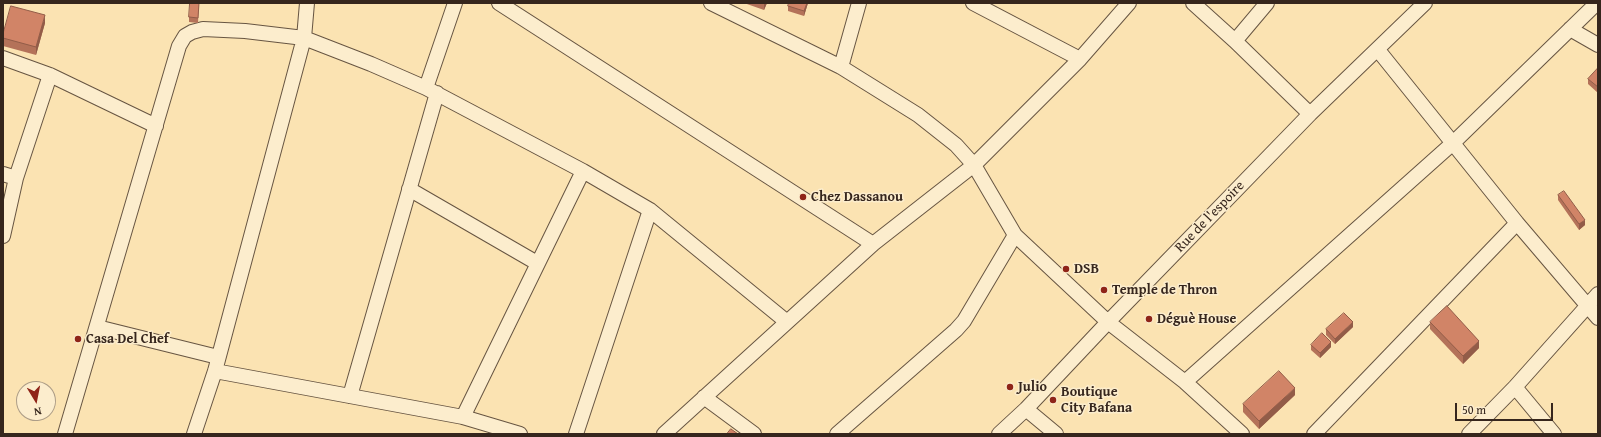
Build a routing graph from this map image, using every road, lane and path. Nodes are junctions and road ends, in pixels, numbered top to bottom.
1 (307, 3) edge
2 (455, 3) edge
3 (499, 3) edge
4 (712, 3) edge
5 (859, 3) edge
6 (973, 3) edge
7 (1129, 3) edge
8 (1193, 3) edge
9 (1268, 3) edge
10 (1425, 3) edge
11 (1597, 3) edge
12 (1570, 30) junction
13 (304, 38) junction
14 (1235, 41) junction
15 (1598, 45) edge
16 (1378, 50) junction
17 (3, 58) edge
18 (1080, 59) junction
19 (841, 67) junction
20 (50, 75) junction
21 (431, 91) junction
22 (1310, 114) junction
23 (156, 126) junction
24 (1453, 142) junction
25 (974, 166) junction
26 (582, 171) junction
27 (10, 176) edge
28 (409, 189) junction
29 (650, 210) junction
30 (1517, 223) junction
31 (1015, 235) junction
32 (3, 236) edge
33 (873, 244) junction
34 (537, 263) junction
35 (1598, 294) edge
36 (1587, 306) junction
37 (1598, 318) edge
38 (787, 322) junction
39 (1108, 322) junction
40 (97, 327) junction
41 (218, 356) junction
42 (215, 371) junction
43 (1185, 382) junction
44 (1515, 387) junction
45 (350, 396) junction
46 (704, 397) junction
47 (1026, 409) junction
48 (463, 417) junction
49 (65, 434) edge
50 (194, 434) edge
51 (520, 434) edge
52 (576, 434) edge
53 (664, 434) edge
54 (754, 434) edge
55 (837, 434) edge
56 (999, 434) edge
57 (1056, 434) edge
58 (1242, 434) edge
59 (1314, 434) edge
60 (1468, 434) edge
61 (1554, 434) edge

1 - 13 street
2 - 21 street
3 - 33 street
4 - 19 street
5 - 19 street
6 - 18 street
7 - 18 street
8 - 14 street
9 - 14 street
10 - 16 street, Rue de l'espoire
11 - 12 street
12 - 15 street
12 - 24 street
13 - 21 street
13 - 23 street
13 - 41 street
14 - 22 street
16 - 22 street, Rue de l'espoire
16 - 24 street
17 - 20 street
18 - 25 street
19 - 25 street
20 - 23 street
20 - 27 street
21 - 26 street
21 - 28 street
22 - 39 street, Rue de l'espoire
23 - 40 street
24 - 30 street
24 - 43 street
25 - 31 street
25 - 33 street
26 - 29 street
26 - 34 street
27 - 32 street
28 - 34 street
28 - 45 street
29 - 38 street
29 - 52 street
30 - 36 street
30 - 59 street
31 - 39 street
31 - 55 street
33 - 38 street
34 - 48 street
35 - 36 street
36 - 37 street
36 - 44 street
38 - 46 street
39 - 43 street
39 - 47 street, Rue de l'espoire
40 - 41 street
40 - 49 street
41 - 42 street
42 - 45 street
42 - 50 street
43 - 58 street
44 - 60 street
44 - 61 street
45 - 48 street
46 - 53 street
46 - 54 street
47 - 56 street, Rue de l'espoire
47 - 57 street
48 - 51 street

